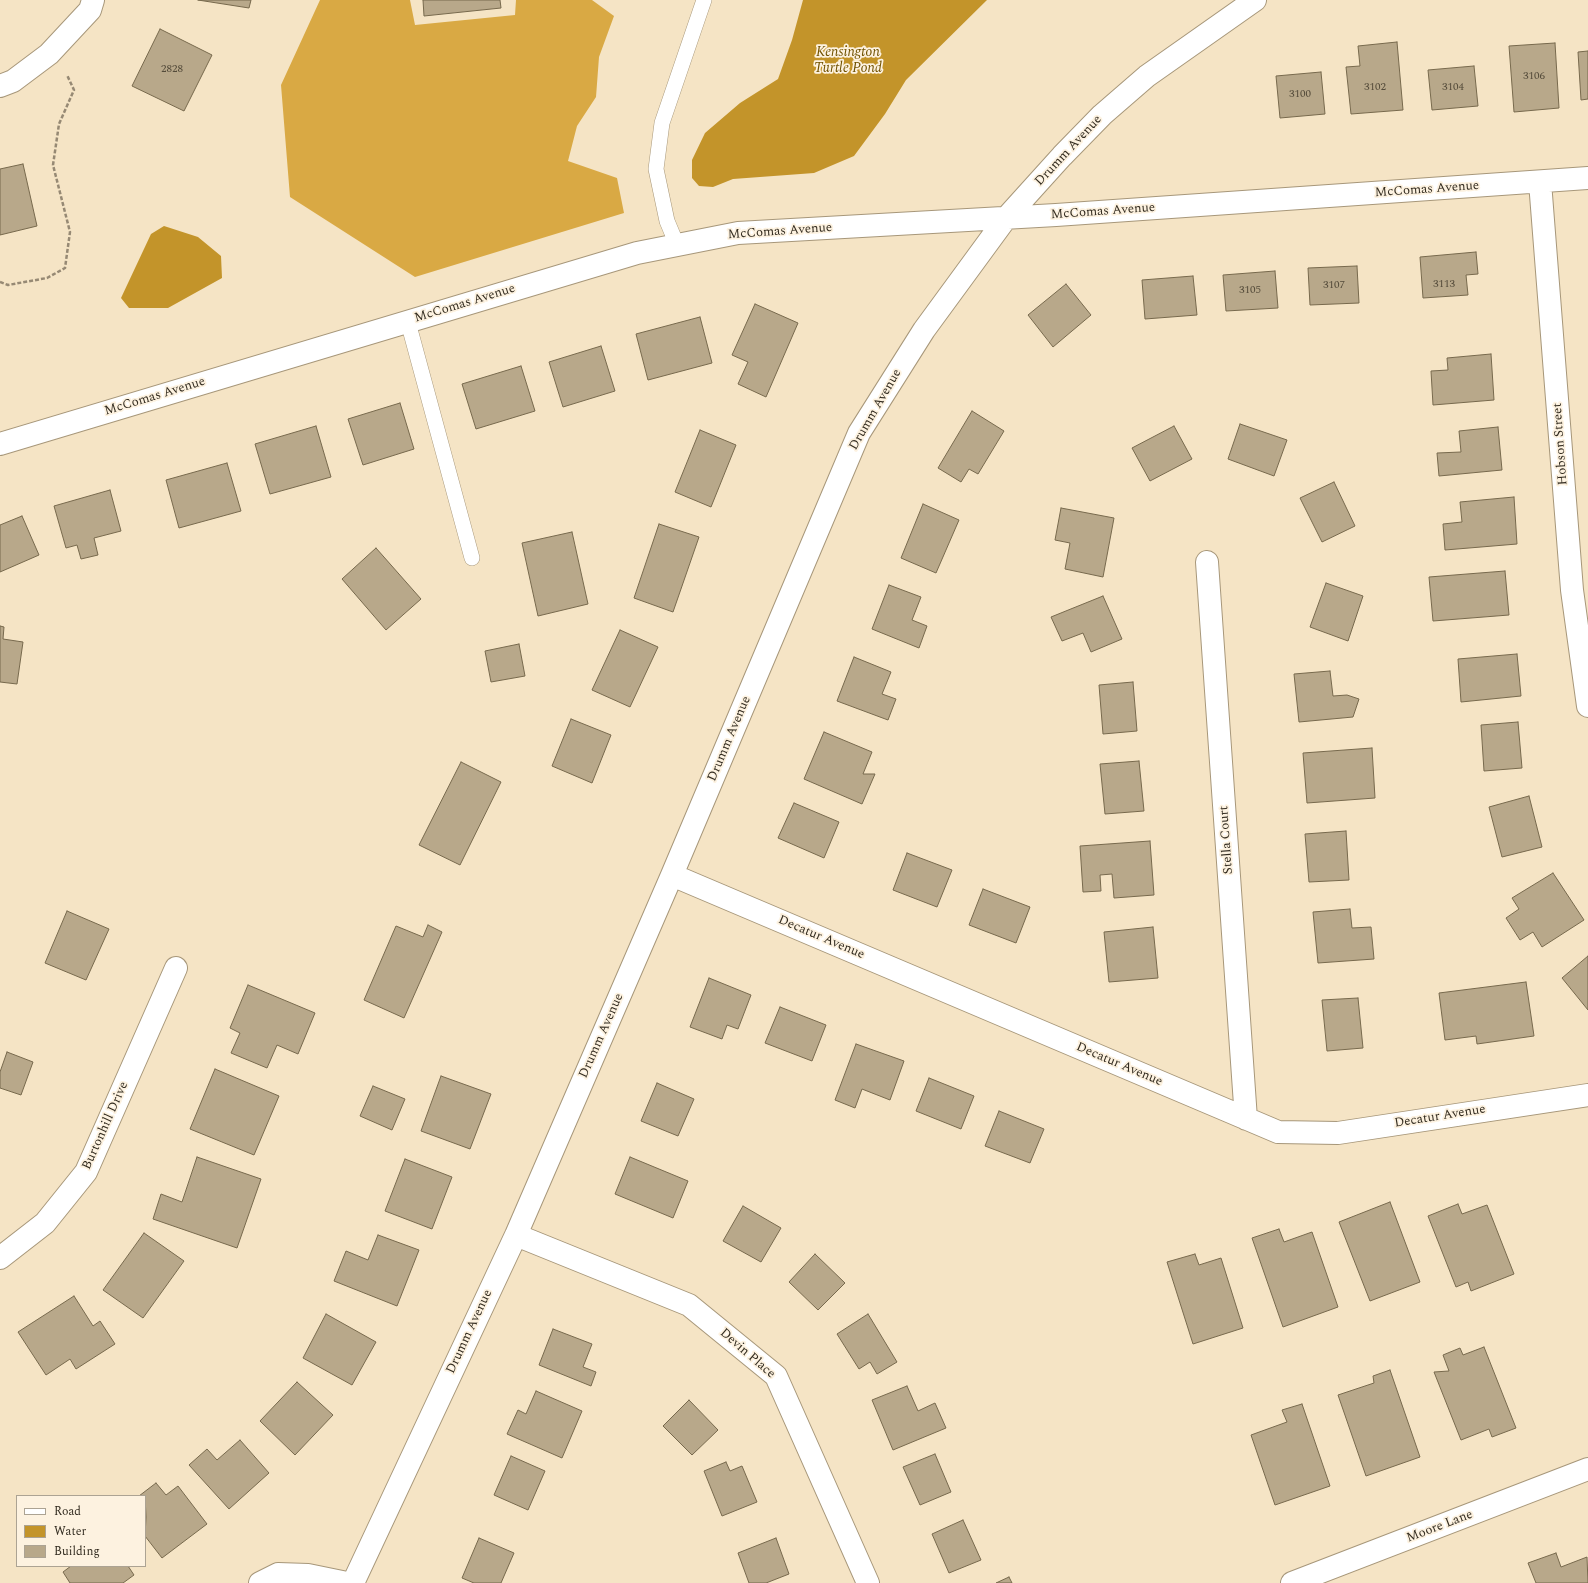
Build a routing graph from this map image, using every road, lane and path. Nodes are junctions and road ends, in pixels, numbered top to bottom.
1 (93, 0) edge
2 (704, 0) edge
3 (1255, 0) edge
4 (65, 70) dead end
5 (0, 86) edge
6 (1588, 178) edge
7 (1540, 182) junction
8 (1006, 218) junction
9 (677, 245) junction
10 (0, 282) edge
11 (408, 322) junction
12 (0, 444) edge
13 (472, 558) dead end
14 (1208, 562) dead end
15 (1588, 706) edge
16 (672, 875) junction
17 (176, 968) dead end
18 (1588, 1095) edge
19 (1246, 1119) junction
20 (516, 1235) junction
21 (0, 1258) edge
22 (1588, 1469) edge
23 (260, 1583) edge
24 (347, 1583) edge
25 (354, 1583) edge
26 (868, 1583) edge
27 (1292, 1583) edge

1 - 5 street
2 - 9 lane
3 - 8 street, Drumm Avenue
4 - 10 path
6 - 7 street, McComas Avenue
7 - 8 street, McComas Avenue
7 - 15 street, Hobson Street
8 - 9 street, McComas Avenue
8 - 16 street, Drumm Avenue
9 - 11 street, McComas Avenue
11 - 12 street, McComas Avenue
11 - 13 lane
14 - 19 street, Stella Court
16 - 19 street, Decatur Avenue
16 - 20 street, Drumm Avenue
17 - 21 street, Burtonhill Drive
18 - 19 street, Decatur Avenue
20 - 25 street, Drumm Avenue
20 - 26 street, Devin Place
22 - 27 street, Moore Lane
23 - 24 street

